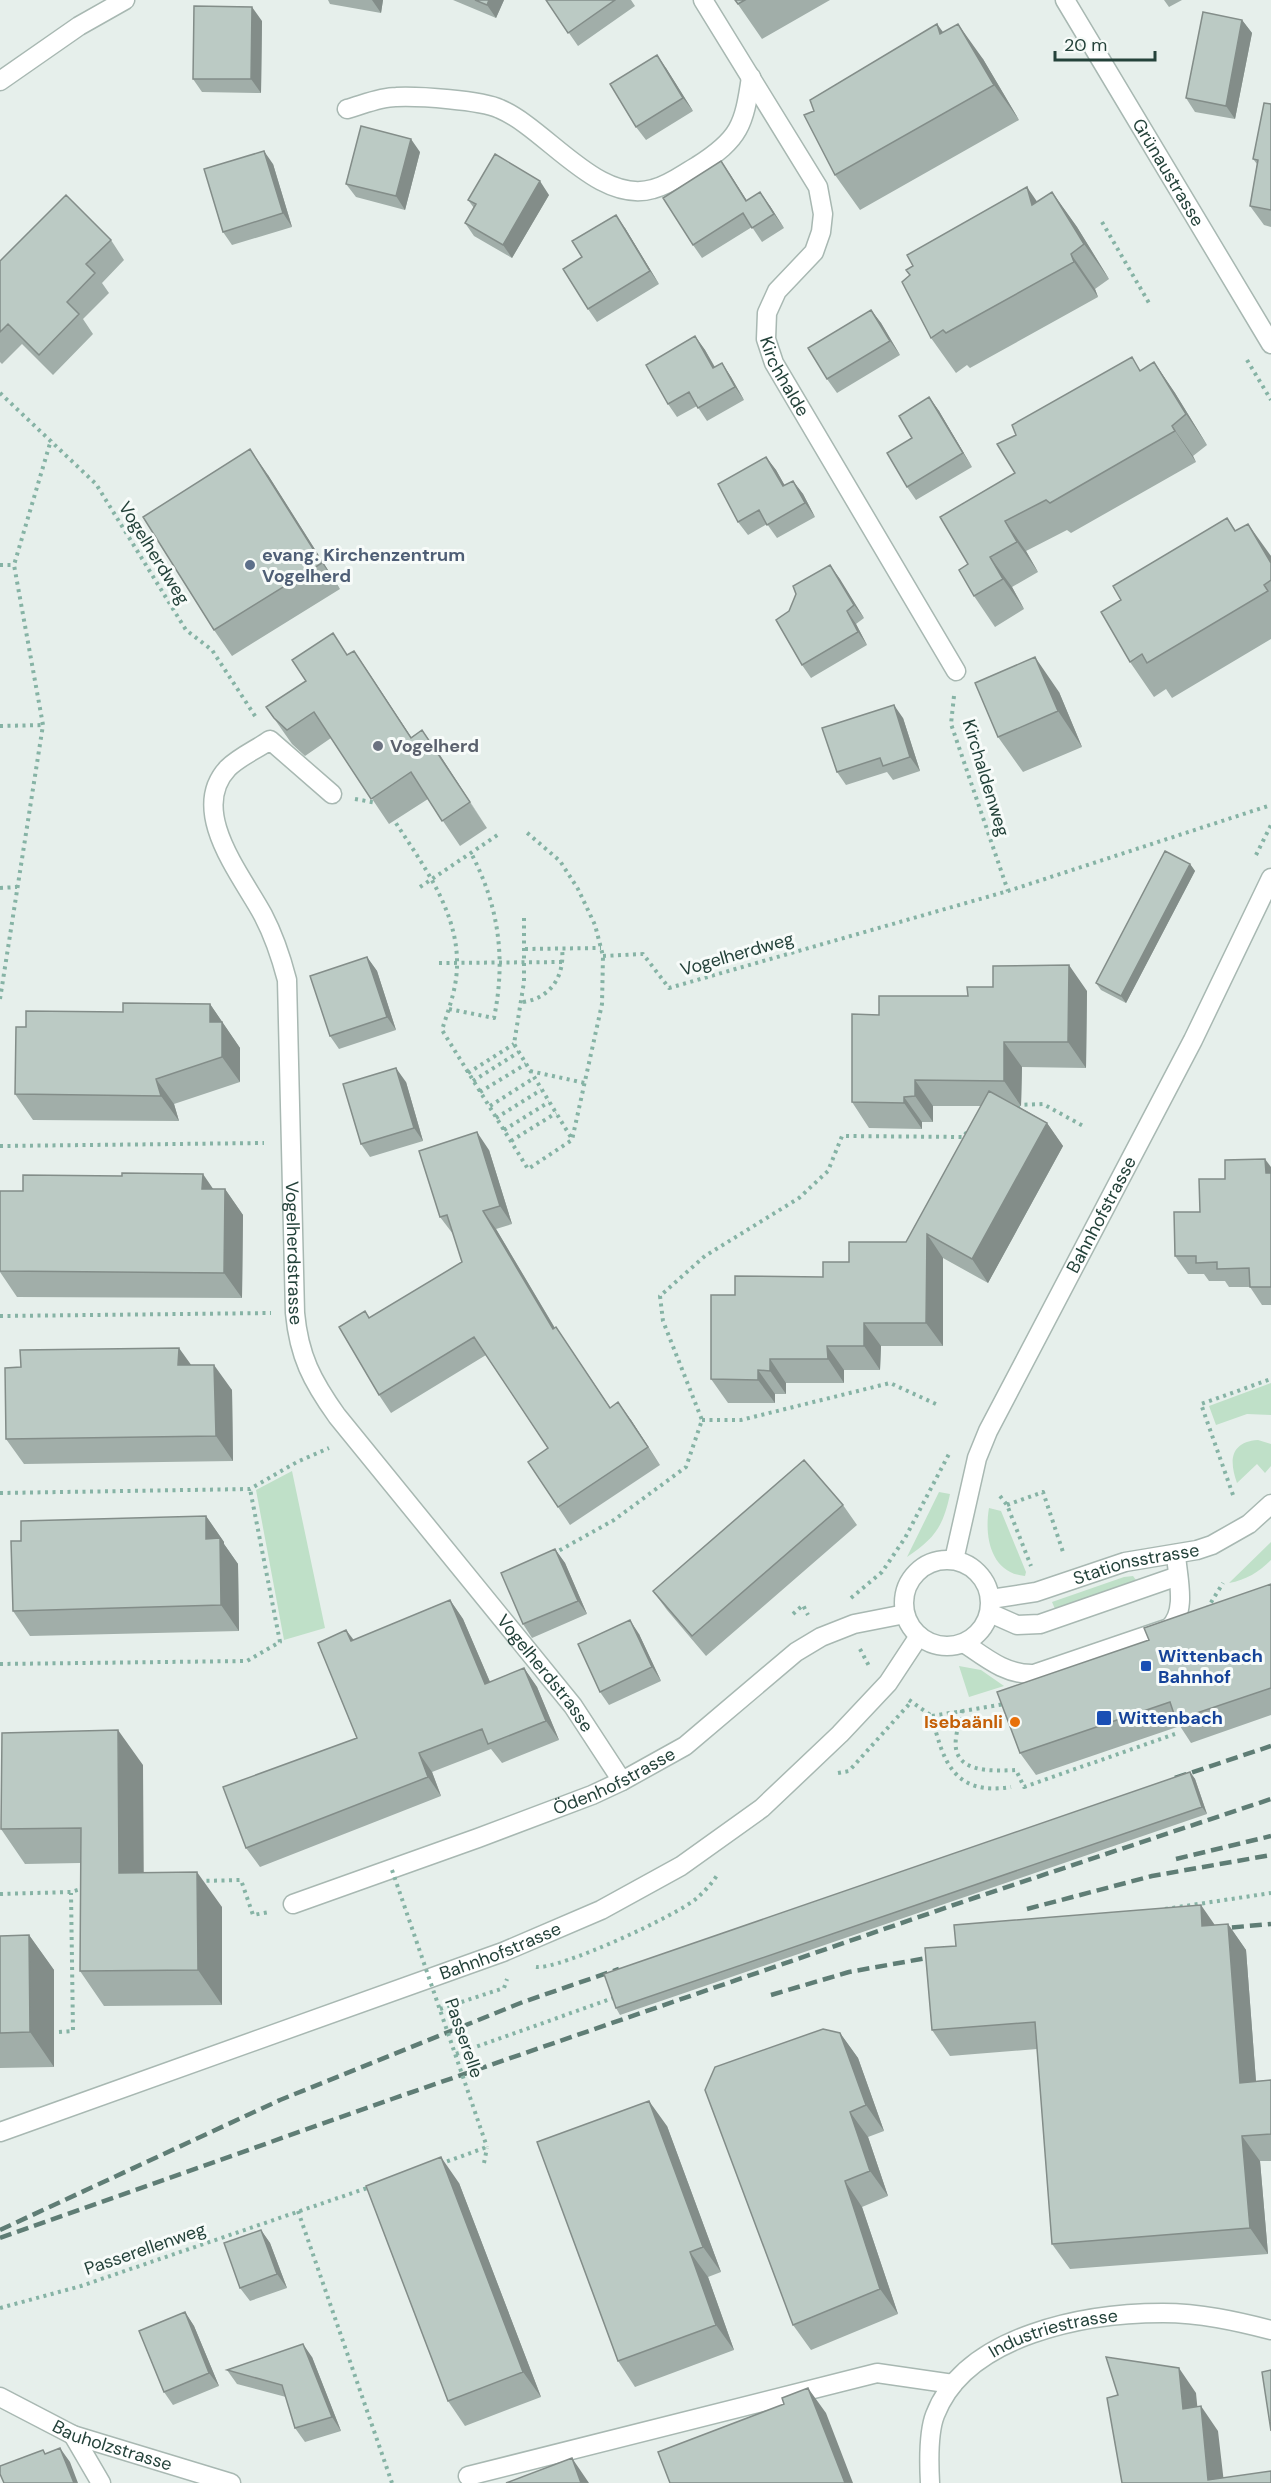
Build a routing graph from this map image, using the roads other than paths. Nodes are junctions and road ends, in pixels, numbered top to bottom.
1 (125, 0) edge
2 (703, 0) edge
3 (1065, 0) edge
4 (751, 77) junction
5 (0, 81) edge
6 (347, 109) dead end
7 (1271, 344) edge
8 (956, 671) road end
9 (332, 794) road end
10 (1271, 878) edge
11 (1271, 1504) edge
12 (1176, 1554) junction
13 (954, 1560) junction
14 (1178, 1576) junction
15 (990, 1606) junction
16 (905, 1614) junction
17 (919, 1636) junction
18 (964, 1643) junction
19 (622, 1781) junction
20 (293, 1904) road end
21 (0, 2132) edge
22 (1271, 2330) edge
23 (953, 2384) junction
24 (0, 2397) edge
25 (73, 2435) junction
26 (468, 2476) dead end
27 (101, 2483) edge
28 (231, 2483) edge
29 (930, 2483) edge

1 - 5 street
2 - 4 street, Kirchhalde
3 - 7 street, Grünaustrasse
4 - 6 street
4 - 8 street, Kirchhalde
9 - 19 street, Vogelherdstrasse
10 - 13 street, Bahnhofstrasse
11 - 12 street, Stationsstrasse
12 - 14 street
12 - 15 street, Stationsstrasse
13 - 15 street
13 - 16 street
14 - 15 street
14 - 18 street
15 - 18 street
16 - 17 street
16 - 19 street, Ödenhofstrasse
17 - 18 street
17 - 21 street, Bahnhofstrasse
19 - 20 street, Ödenhofstrasse
22 - 23 street, Industriestrasse
23 - 26 street
23 - 29 street, Industriestrasse
24 - 25 street, Bauholzstrasse
25 - 27 street
25 - 28 street, Bauholzstrasse

